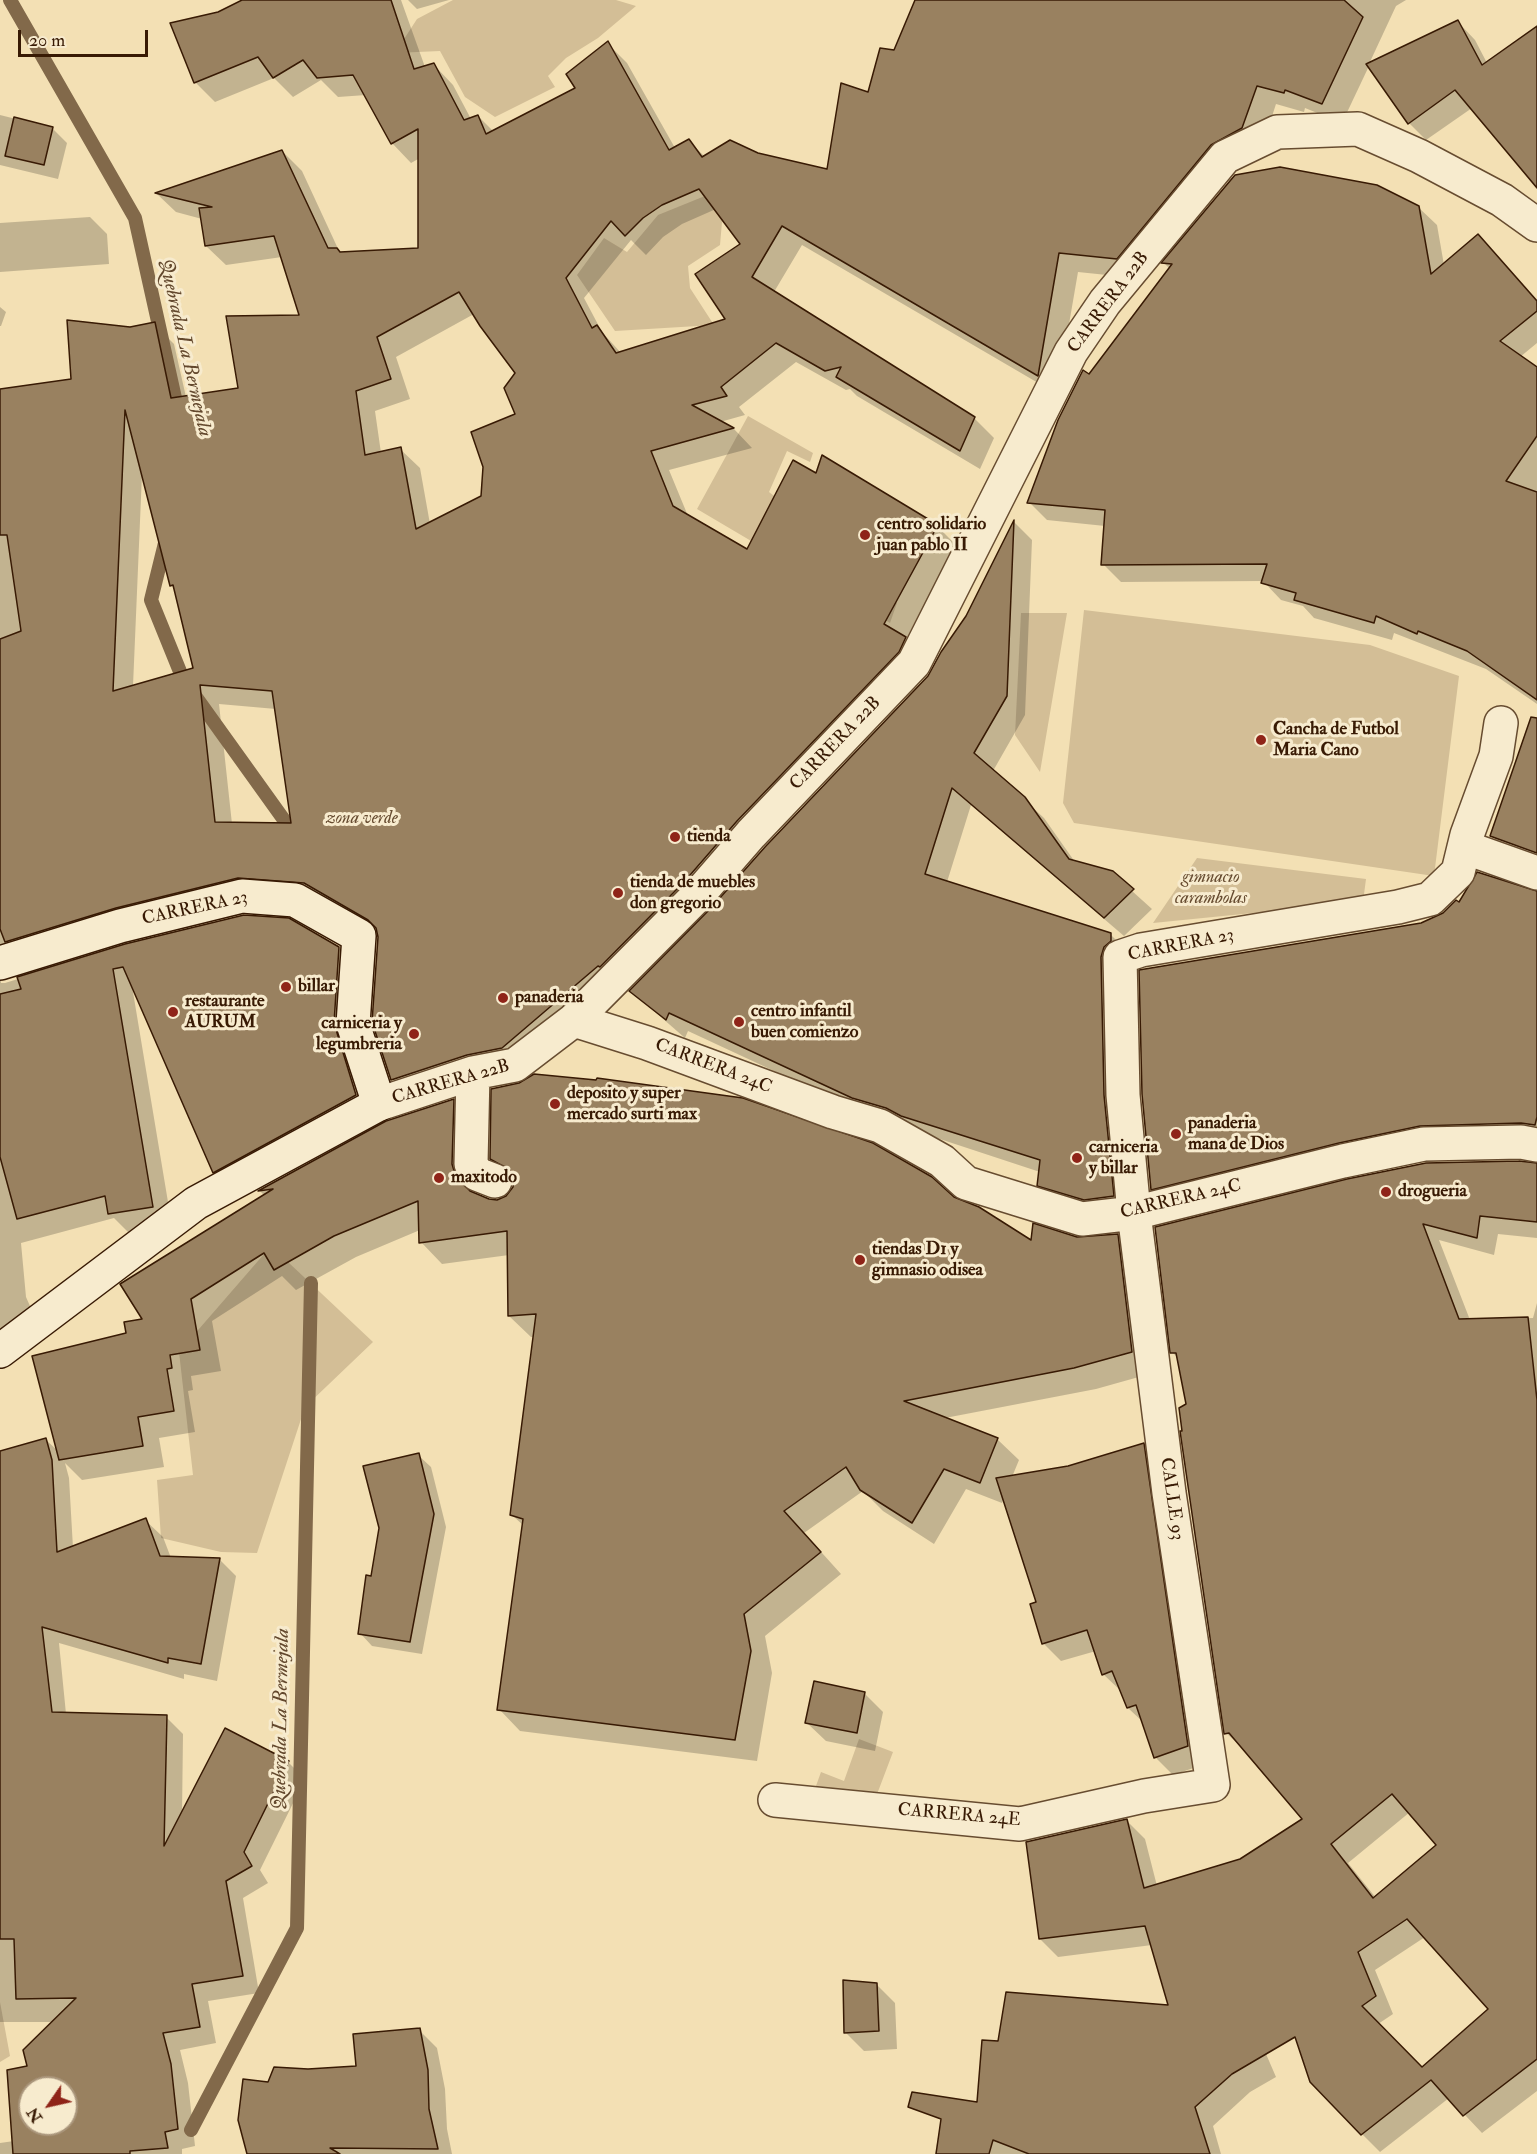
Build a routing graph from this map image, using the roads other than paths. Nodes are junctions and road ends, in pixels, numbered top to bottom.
1 (1537, 225) edge
2 (1501, 723) dead end
3 (1464, 847) junction
4 (1537, 873) edge
5 (0, 963) edge
6 (574, 1020) junction
7 (473, 1073) junction
8 (379, 1104) junction
9 (1537, 1145) edge
10 (495, 1181) dead end
11 (1134, 1213) junction
12 (0, 1351) edge
13 (1213, 1785) joint
14 (775, 1800) dead end

1 - 6 street, CARRERA 22B
2 - 3 street, CARRERA 23
3 - 4 street
3 - 11 street, CARRERA 23
5 - 8 street, CARRERA 23
6 - 7 street, CARRERA 22B
6 - 11 street, CARRERA 24C
7 - 8 street, CARRERA 22B
7 - 10 street
8 - 12 street, CARRERA 22B
9 - 11 street, CARRERA 24C
11 - 13 street, CALLE 93
13 - 14 street, CARRERA 24E

